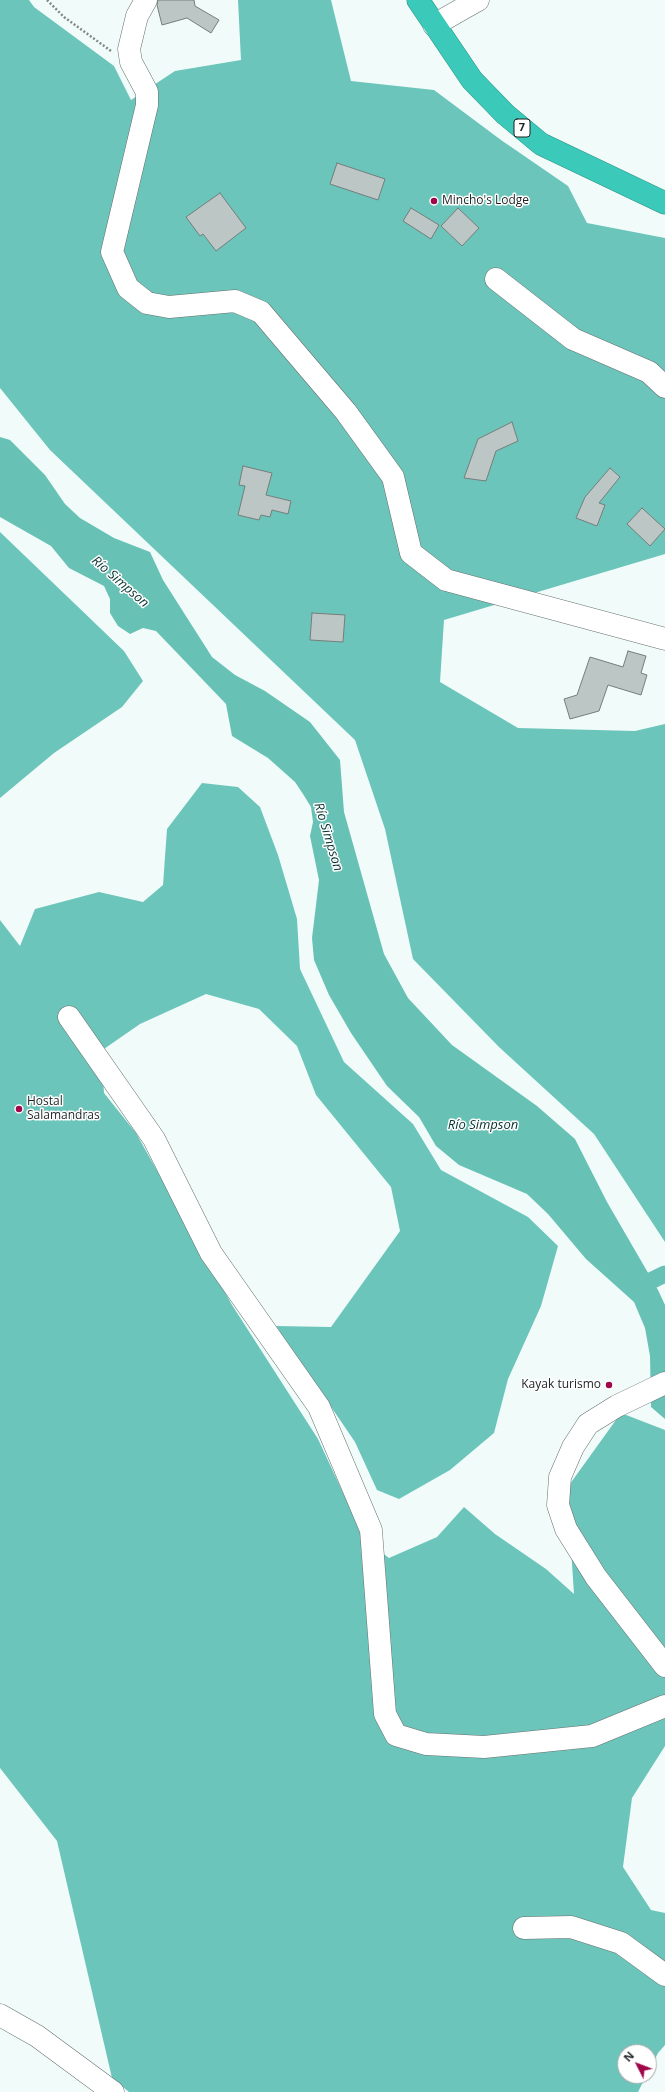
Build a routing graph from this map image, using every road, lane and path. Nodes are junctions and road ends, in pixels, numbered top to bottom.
1 (47, 0) edge
2 (146, 0) edge
3 (419, 0) edge
4 (468, 2) edge
5 (434, 25) junction
6 (131, 62) junction
7 (642, 192) junction
8 (665, 198) edge
9 (665, 203) edge
10 (496, 279) dead end
11 (665, 387) edge
12 (665, 638) edge
13 (69, 1018) dead end
14 (665, 1383) edge
15 (665, 1666) edge
16 (665, 1706) edge
17 (524, 1928) dead end
18 (665, 1975) edge
19 (0, 2015) edge
20 (113, 2092) edge

1 - 6 path
2 - 6 street
3 - 5 highway
4 - 5 street
5 - 7 highway, 7
6 - 12 street
7 - 8 highway, 7
7 - 9 highway, 7
10 - 11 street
13 - 16 street
14 - 15 street
17 - 18 street
19 - 20 street

